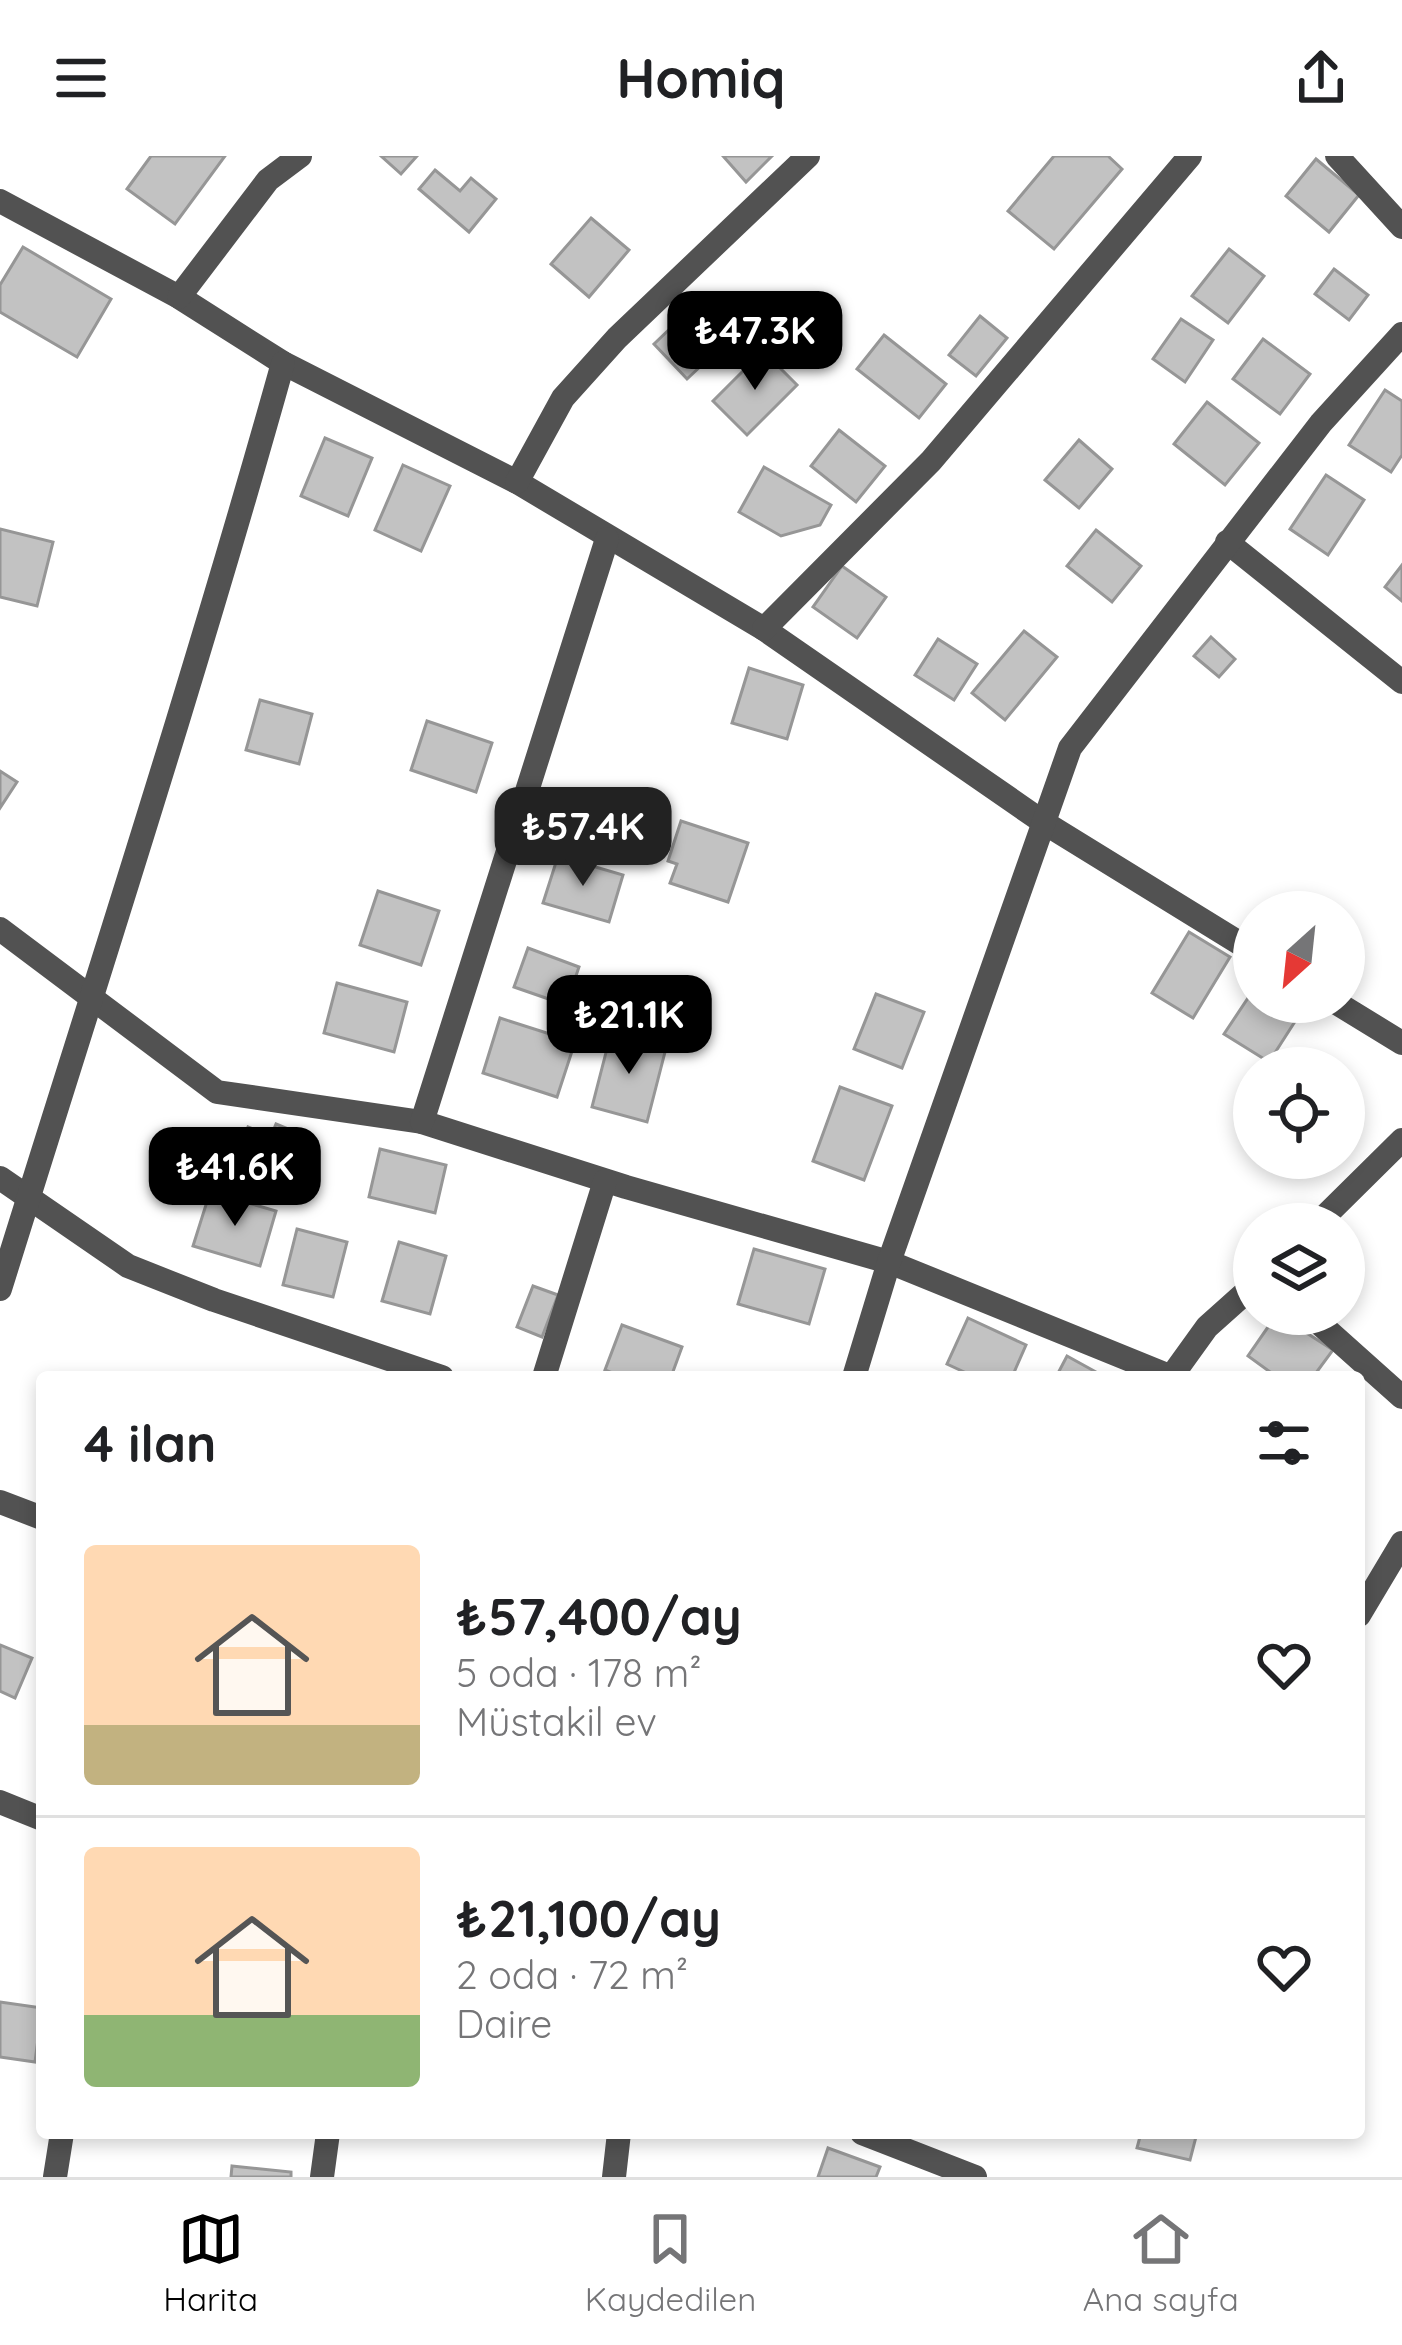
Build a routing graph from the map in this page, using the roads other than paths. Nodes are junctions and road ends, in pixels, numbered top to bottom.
1 (300, 156) edge
2 (808, 156) edge
3 (1190, 156) edge
4 (1336, 156) edge
5 (0, 202) edge
6 (1402, 227) edge
7 (179, 297) junction
8 (1402, 334) edge
9 (283, 363) junction
10 (517, 482) junction
11 (608, 538) junction
12 (1227, 542) junction
13 (764, 629) junction
14 (1402, 682) edge
15 (1042, 822) junction
16 (0, 928) edge
17 (1233, 939) edge
18 (89, 997) junction
19 (1365, 1020) edge
20 (1402, 1043) edge
21 (422, 1122) junction
22 (1402, 1140) edge
23 (0, 1178) edge
24 (605, 1180) junction
25 (28, 1198) junction
26 (1338, 1203) edge
27 (889, 1262) junction
28 (0, 1289) edge
29 (1233, 1304) edge
30 (1333, 1335) edge
31 (424, 1371) edge
32 (546, 1371) edge
33 (856, 1371) edge
34 (1157, 1371) edge
35 (1176, 1371) edge
36 (1402, 1397) edge
37 (0, 1502) edge
38 (36, 1515) edge
39 (1402, 1543) edge
40 (1365, 1605) edge
41 (0, 1802) edge
42 (36, 1817) edge
43 (61, 2139) edge
44 (327, 2139) edge
45 (618, 2139) edge
46 (873, 2139) edge
47 (920, 2166) edge
48 (56, 2177) edge
49 (322, 2177) edge
50 (614, 2177) edge
51 (975, 2177) edge

1 - 7 street
2 - 10 street
3 - 13 street
4 - 6 street
5 - 7 street
7 - 9 street
8 - 12 street
9 - 10 street
9 - 18 street
10 - 11 street
11 - 13 street
11 - 21 street
12 - 14 street
12 - 15 street
13 - 15 street
15 - 17 street
15 - 27 street
16 - 18 street
18 - 21 street
18 - 25 street
19 - 20 street
21 - 24 street
22 - 26 street
23 - 25 street
24 - 27 street
24 - 32 street
25 - 28 street
25 - 31 street
27 - 33 street
27 - 34 street
29 - 35 street
30 - 36 street
37 - 38 street
39 - 40 street
41 - 42 street
43 - 48 street
44 - 49 street
45 - 50 street
46 - 47 street
47 - 51 street

